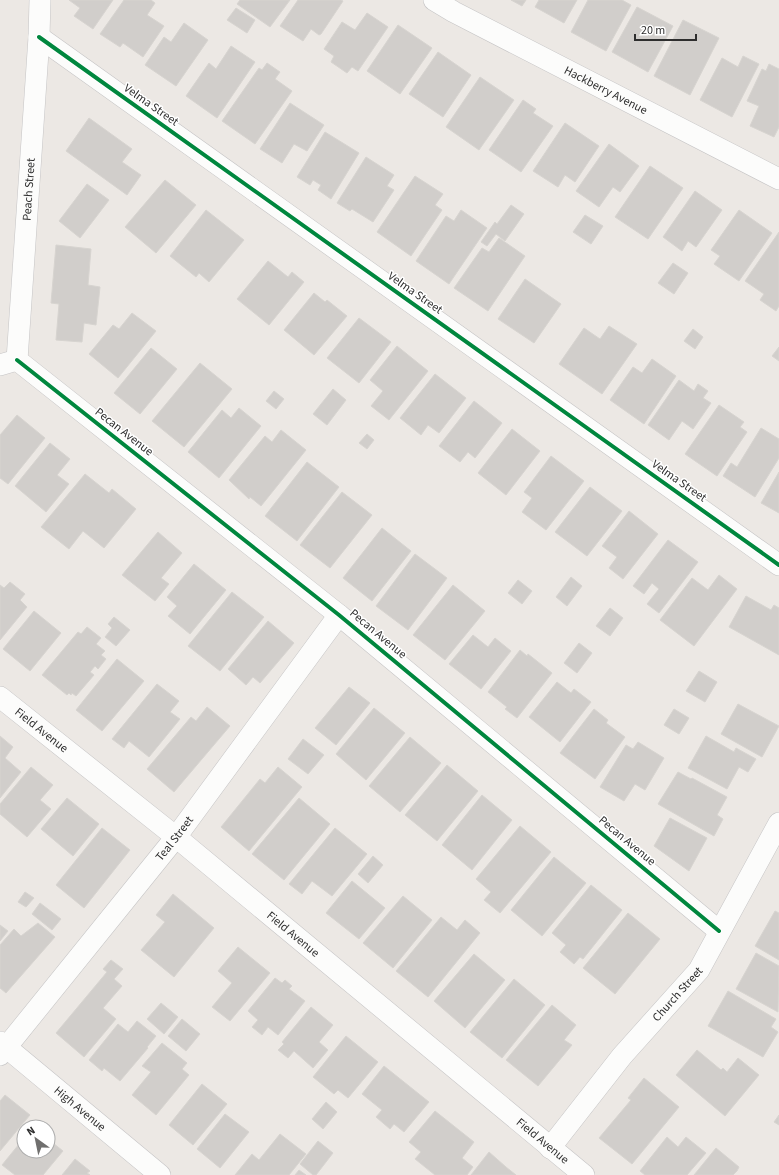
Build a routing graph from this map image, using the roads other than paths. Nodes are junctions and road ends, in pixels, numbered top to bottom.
1 (40, 0) edge
2 (434, 0) edge
3 (39, 37) junction
4 (779, 179) edge
5 (9, 363) edge
6 (779, 565) edge
7 (339, 615) junction
8 (0, 697) edge
9 (779, 823) edge
10 (176, 837) junction
11 (719, 931) junction
12 (2, 1048) edge
13 (550, 1148) junction
14 (160, 1175) edge
15 (584, 1175) edge

1 - 3 street, Peach Street
2 - 4 street, Hackberry Avenue
3 - 5 street, Peach Street
3 - 6 street, Velma Street
5 - 7 street, Pecan Avenue
7 - 10 street, Teal Street
7 - 11 street, Pecan Avenue
8 - 10 street, Field Avenue
9 - 11 street, Church Street
10 - 12 street, Teal Street
10 - 13 street, Field Avenue
11 - 13 street, Church Street
12 - 14 street, High Avenue
13 - 15 street, Field Avenue

